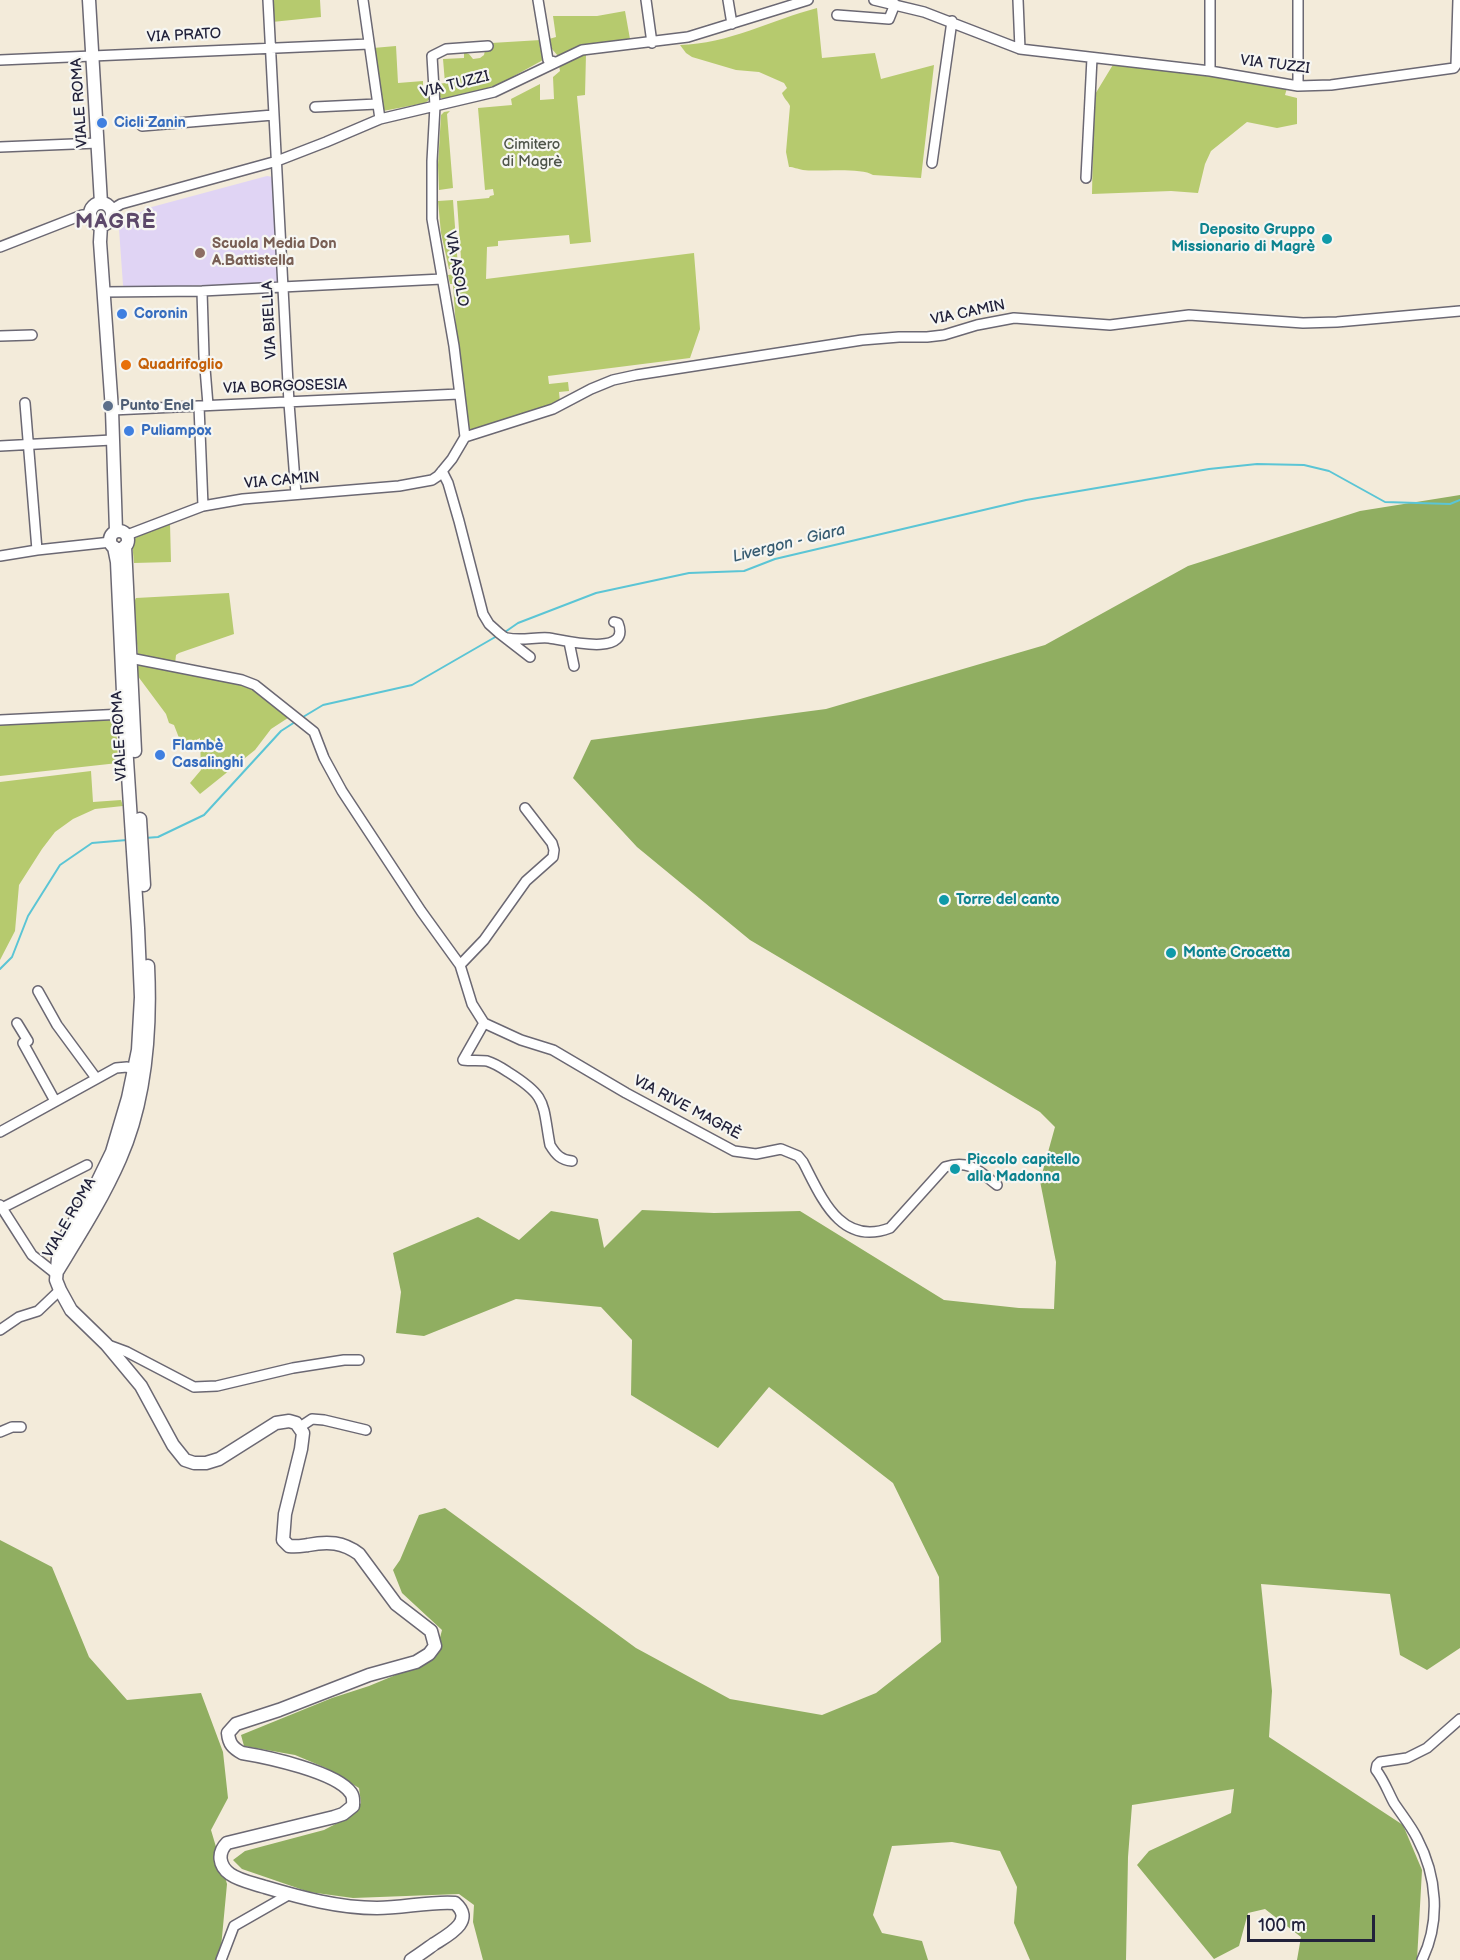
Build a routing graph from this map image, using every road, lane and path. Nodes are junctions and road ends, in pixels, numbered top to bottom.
1 (89, 0) edge
2 (267, 0) edge
3 (363, 0) edge
4 (538, 0) edge
5 (646, 0) edge
6 (728, 0) edge
7 (808, 0) edge
8 (874, 0) edge
9 (1018, 0) edge
10 (1210, 0) edge
11 (1298, 0) edge
12 (1458, 0) edge
13 (923, 1) edge
14 (791, 2) edge
15 (895, 4) junction
16 (924, 12) junction
17 (837, 15) dead end
18 (952, 21) junction
19 (732, 24) junction
20 (652, 43) junction
21 (369, 44) junction
22 (488, 46) dead end
23 (271, 47) junction
24 (1020, 49) junction
25 (92, 56) junction
26 (1092, 58) junction
27 (0, 60) edge
28 (555, 62) junction
29 (1210, 71) junction
30 (1298, 86) junction
31 (377, 104) junction
32 (435, 106) junction
33 (315, 107) dead end
34 (273, 116) junction
35 (380, 119) junction
36 (142, 126) dead end
37 (98, 142) junction
38 (0, 147) edge
39 (277, 160) junction
40 (932, 163) dead end
41 (1086, 178) dead end
42 (106, 206) junction
43 (90, 215) junction
44 (101, 225) junction
45 (0, 247) edge
46 (442, 279) junction
47 (284, 288) junction
48 (202, 291) junction
49 (104, 292) junction
50 (1460, 311) edge
51 (32, 335) dead end
52 (0, 336) edge
53 (459, 394) junction
54 (25, 403) dead end
55 (289, 403) junction
56 (203, 405) junction
57 (112, 410) junction
58 (465, 437) junction
59 (112, 440) junction
60 (0, 446) edge
61 (28, 446) junction
62 (442, 471) junction
63 (296, 494) junction
64 (203, 506) junction
65 (119, 540) junction
66 (37, 550) junction
67 (0, 556) edge
68 (614, 622) dead end
69 (504, 638) junction
70 (569, 642) junction
71 (530, 657) dead end
72 (126, 658) junction
73 (574, 666) dead end
74 (129, 714) junction
75 (0, 720) edge
76 (525, 808) dead end
77 (140, 904) junction
78 (460, 965) junction
79 (38, 991) dead end
80 (17, 1023) dead end
81 (484, 1023) junction
82 (134, 1070) junction
83 (96, 1078) junction
84 (55, 1101) junction
85 (0, 1132) edge
86 (572, 1161) dead end
87 (87, 1165) dead end
88 (997, 1185) dead end
89 (1, 1206) edge
90 (56, 1274) junction
91 (60, 1290) junction
92 (0, 1330) edge
93 (106, 1344) junction
94 (359, 1360) dead end
95 (21, 1427) dead end
96 (300, 1427) junction
97 (366, 1430) dead end
98 (0, 1431) edge
99 (1460, 1719) edge
100 (290, 1894) junction
101 (221, 1960) edge
102 (411, 1960) edge
103 (1422, 1960) edge

1 - 25 main road, VIALE ROMA
2 - 23 street, VIA BIELLA
3 - 21 street
4 - 28 street
5 - 20 street
6 - 19 street
7 - 14 street, VIA TUZZI
8 - 15 street, VIA TUZZI
9 - 24 street
10 - 29 street
11 - 30 street
12 - 30 street, VIA TUZZI
13 - 16 street
14 - 19 street, VIA TUZZI
15 - 16 street, VIA TUZZI
15 - 17 street
16 - 18 street, VIA TUZZI
18 - 24 street, VIA TUZZI
18 - 40 street
19 - 20 street, VIA TUZZI
20 - 28 street, VIA TUZZI
21 - 23 street, VIA PRATO
21 - 31 street
22 - 32 street, VIA ASOLO
23 - 25 street, VIA PRATO
23 - 34 street, VIA BIELLA
24 - 26 street, VIA TUZZI
25 - 27 street, VIA PRATO
25 - 37 main road, VIALE ROMA
26 - 29 street, VIA TUZZI
26 - 41 street
28 - 32 street, VIA TUZZI
29 - 30 street, VIA TUZZI
31 - 33 street
31 - 35 street
32 - 35 street, VIA TUZZI
32 - 46 street, VIA ASOLO
34 - 36 street
34 - 39 street, VIA BIELLA
35 - 39 street, VIA TUZZI
37 - 38 street
37 - 42 main road, VIALE ROMA
39 - 42 street, VIA TUZZI
39 - 47 street, VIA BIELLA
42 - 43 main road
42 - 44 main road
43 - 44 main road
43 - 45 street
44 - 49 main road, VIALE ROMA
46 - 47 street
46 - 53 street, VIA ASOLO
47 - 48 street
47 - 55 street, VIA BIELLA
48 - 49 street
48 - 56 street
49 - 57 main road, VIALE ROMA
50 - 58 street, VIA CAMIN
51 - 52 street
53 - 55 street, VIA BORGOSESIA
53 - 58 street, VIA ASOLO
54 - 61 street
55 - 56 street, VIA BORGOSESIA
55 - 63 street, VIA BIELLA
56 - 57 street, VIA BORGOSESIA
56 - 64 street
57 - 59 main road, VIALE ROMA
58 - 62 street
59 - 61 street
59 - 65 main road, VIALE ROMA
60 - 61 street
61 - 66 street
62 - 63 street, VIA CAMIN
62 - 69 street
63 - 64 street, VIA CAMIN
64 - 65 street, VIA CAMIN
65 - 66 street, VIA CAMIN
65 - 72 main road, VIALE ROMA
66 - 67 street, VIA CAMIN
68 - 70 street
69 - 70 street
69 - 71 street
70 - 73 street
72 - 74 main road, VIALE ROMA
72 - 78 street
74 - 75 street
74 - 77 main road, VIALE ROMA
76 - 78 street
77 - 82 main road, VIALE ROMA
77 - 90 main road, VIALE ROMA
78 - 81 street
79 - 83 street
80 - 84 street
81 - 86 street
81 - 88 street, VIA RIVE MAGRÈ
82 - 83 street
82 - 90 main road, VIALE ROMA
83 - 84 street
84 - 85 street
87 - 89 street
89 - 90 street
90 - 91 main road
91 - 92 street
91 - 93 main road
93 - 94 street
93 - 96 main road
95 - 98 street
96 - 97 street
96 - 100 main road
99 - 103 street
100 - 101 street
100 - 102 main road

